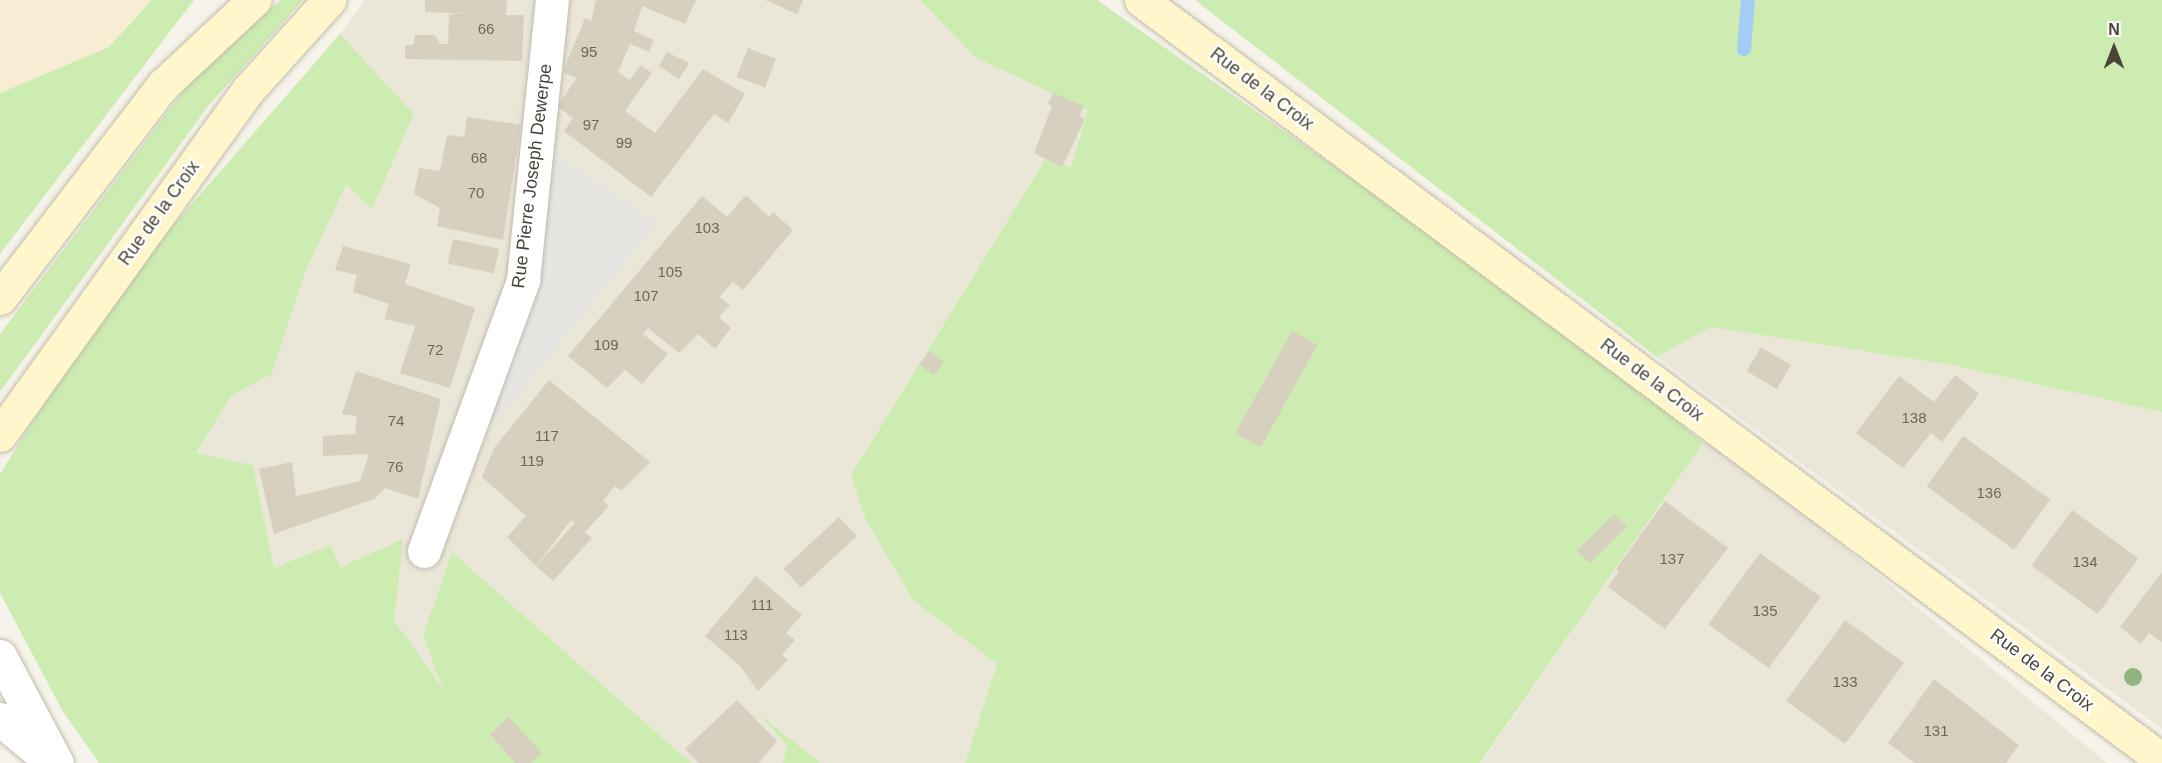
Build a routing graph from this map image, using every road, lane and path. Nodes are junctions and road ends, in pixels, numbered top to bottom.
1 (254, 0) edge
2 (329, 0) edge
3 (552, 0) edge
4 (1142, 0) edge
5 (0, 298) edge
6 (0, 435) edge
7 (424, 551) dead end
8 (0, 656) edge
9 (0, 719) edge
10 (2162, 760) edge
11 (53, 763) edge
12 (57, 763) edge

1 - 5 street
2 - 6 street, Rue de la Croix
3 - 7 street, Rue Pierre Joseph Dewerpe
4 - 10 street, Rue de la Croix
8 - 12 street
9 - 11 street

